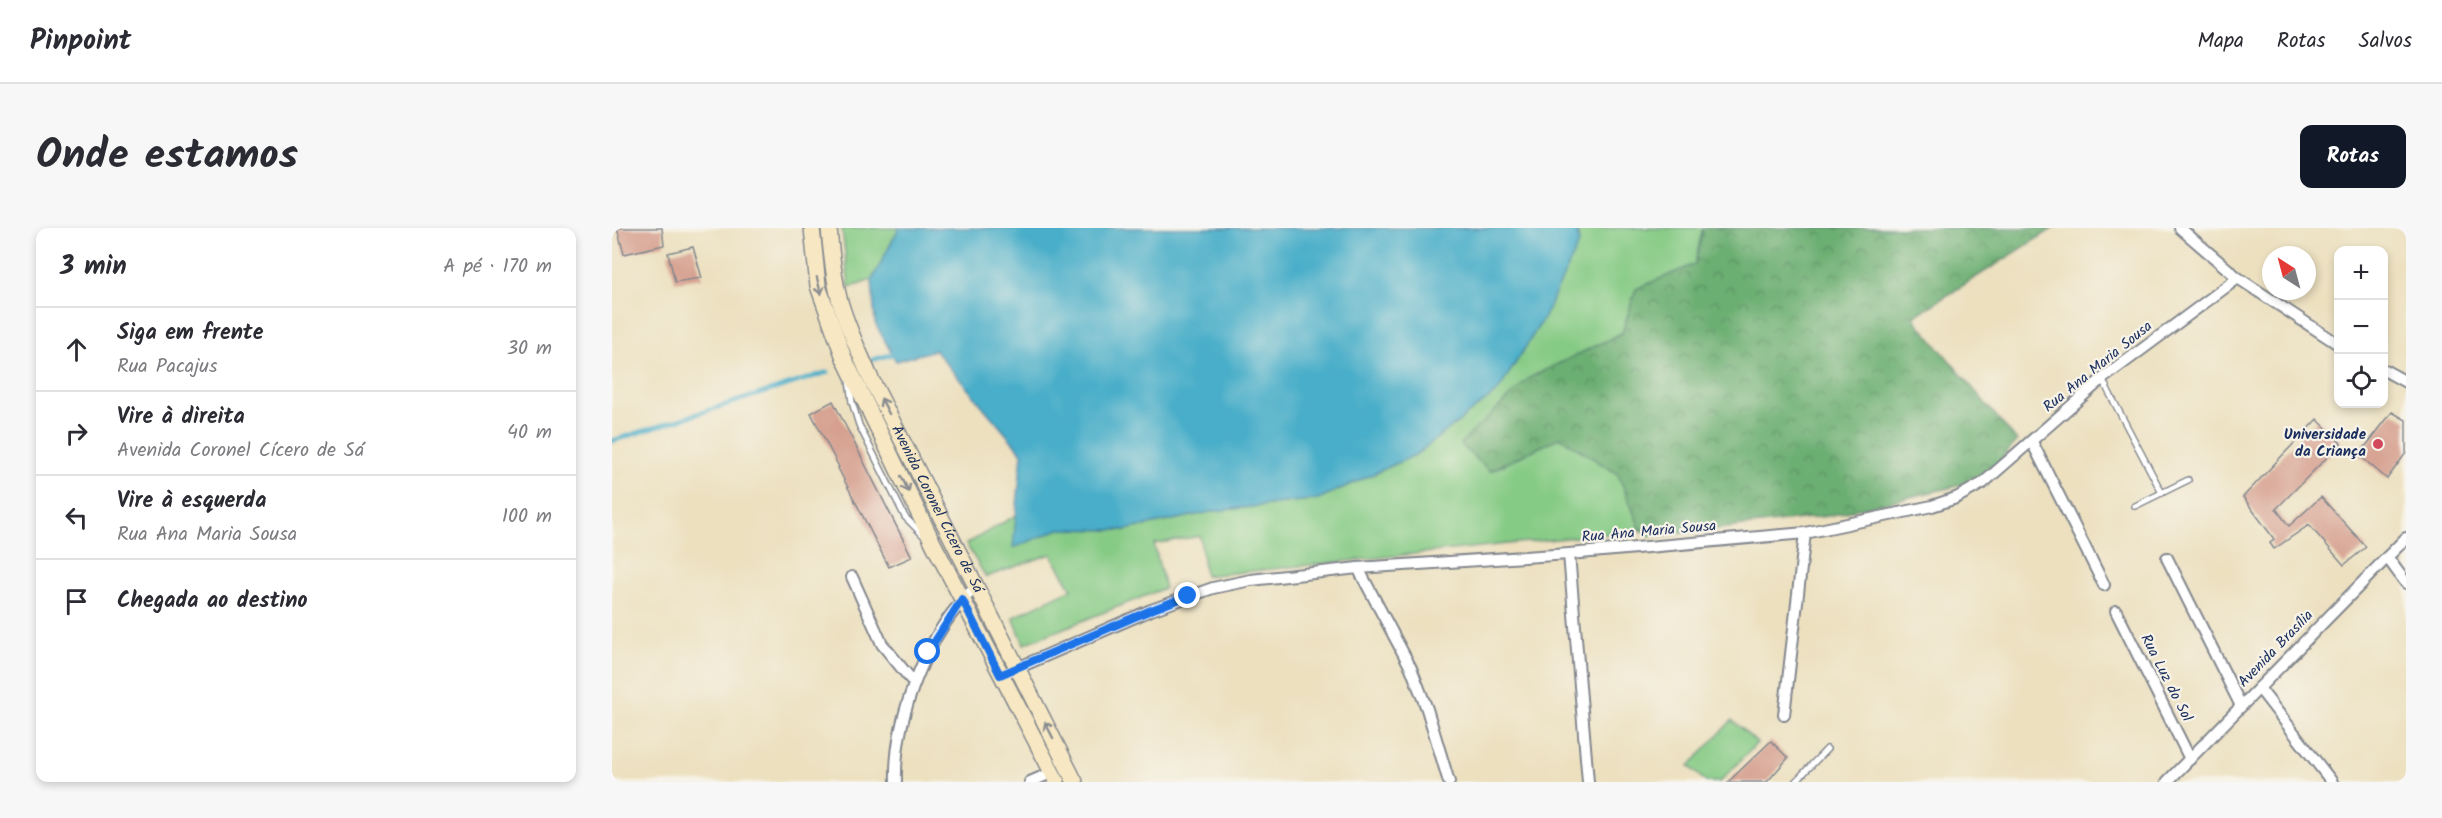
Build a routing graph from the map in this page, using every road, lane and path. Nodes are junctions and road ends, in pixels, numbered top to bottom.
1 (812, 228) edge
2 (829, 228) edge
3 (2180, 228) edge
4 (2238, 278) junction
5 (2334, 341) edge
6 (2388, 372) edge
7 (2102, 379) junction
8 (2406, 382) edge
9 (2032, 442) junction
10 (2188, 480) dead end
11 (2162, 493) junction
12 (2135, 506) dead end
13 (1805, 533) junction
14 (2406, 538) edge
15 (1569, 554) junction
16 (2387, 557) junction
17 (2167, 558) dead end
18 (1358, 568) junction
19 (852, 577) dead end
20 (2406, 583) edge
21 (2104, 585) dead end
22 (976, 586) junction
23 (962, 599) junction
24 (2116, 612) dead end
25 (1017, 668) junction
26 (1000, 675) junction
27 (914, 682) junction
28 (2259, 688) junction
29 (2241, 706) junction
30 (1784, 716) dead end
31 (1827, 749) dead end
32 (2190, 759) junction
33 (1054, 777) edge
34 (895, 781) edge
35 (1030, 782) edge
36 (1075, 782) edge
37 (1449, 782) edge
38 (1588, 782) edge
39 (1795, 782) edge
40 (2167, 782) edge
41 (2332, 782) edge

1 -> 23 main road, Avenida Coronel Cícero de Sá
22 -> 2 main road, Avenida Coronel Cícero de Sá
3 - 4 street
4 - 5 street
4 - 7 street, Rua Ana Maria Sousa
6 - 8 street
7 - 9 street, Rua Ana Maria Sousa
7 - 11 lane
9 - 13 street, Rua Ana Maria Sousa
9 - 21 street
10 - 11 lane
11 - 12 lane
13 - 15 street, Rua Ana Maria Sousa
13 - 30 street
14 - 16 street, Avenida Brasília
15 - 18 street, Rua Ana Maria Sousa
15 - 38 street
16 - 20 street
16 - 28 street, Avenida Brasília
17 - 29 street
18 - 25 street, Rua Ana Maria Sousa
18 - 37 street
19 - 27 street
22 - 23 street
22 - 25 main road, Avenida Coronel Cícero de Sá
23 - 26 main road, Avenida Coronel Cícero de Sá
23 - 27 street
24 - 32 street, Rua Luz do Sol
25 - 26 street, Rua Ana Maria Sousa
36 -> 25 main road, Avenida Coronel Cícero de Sá
26 - 33 main road, Avenida Coronel Cícero de Sá
27 - 34 street
28 - 29 street, Avenida Brasília
28 - 41 street
29 - 32 street, Avenida Brasília
31 - 39 lane
32 - 40 street, Avenida Brasília
33 - 35 street

